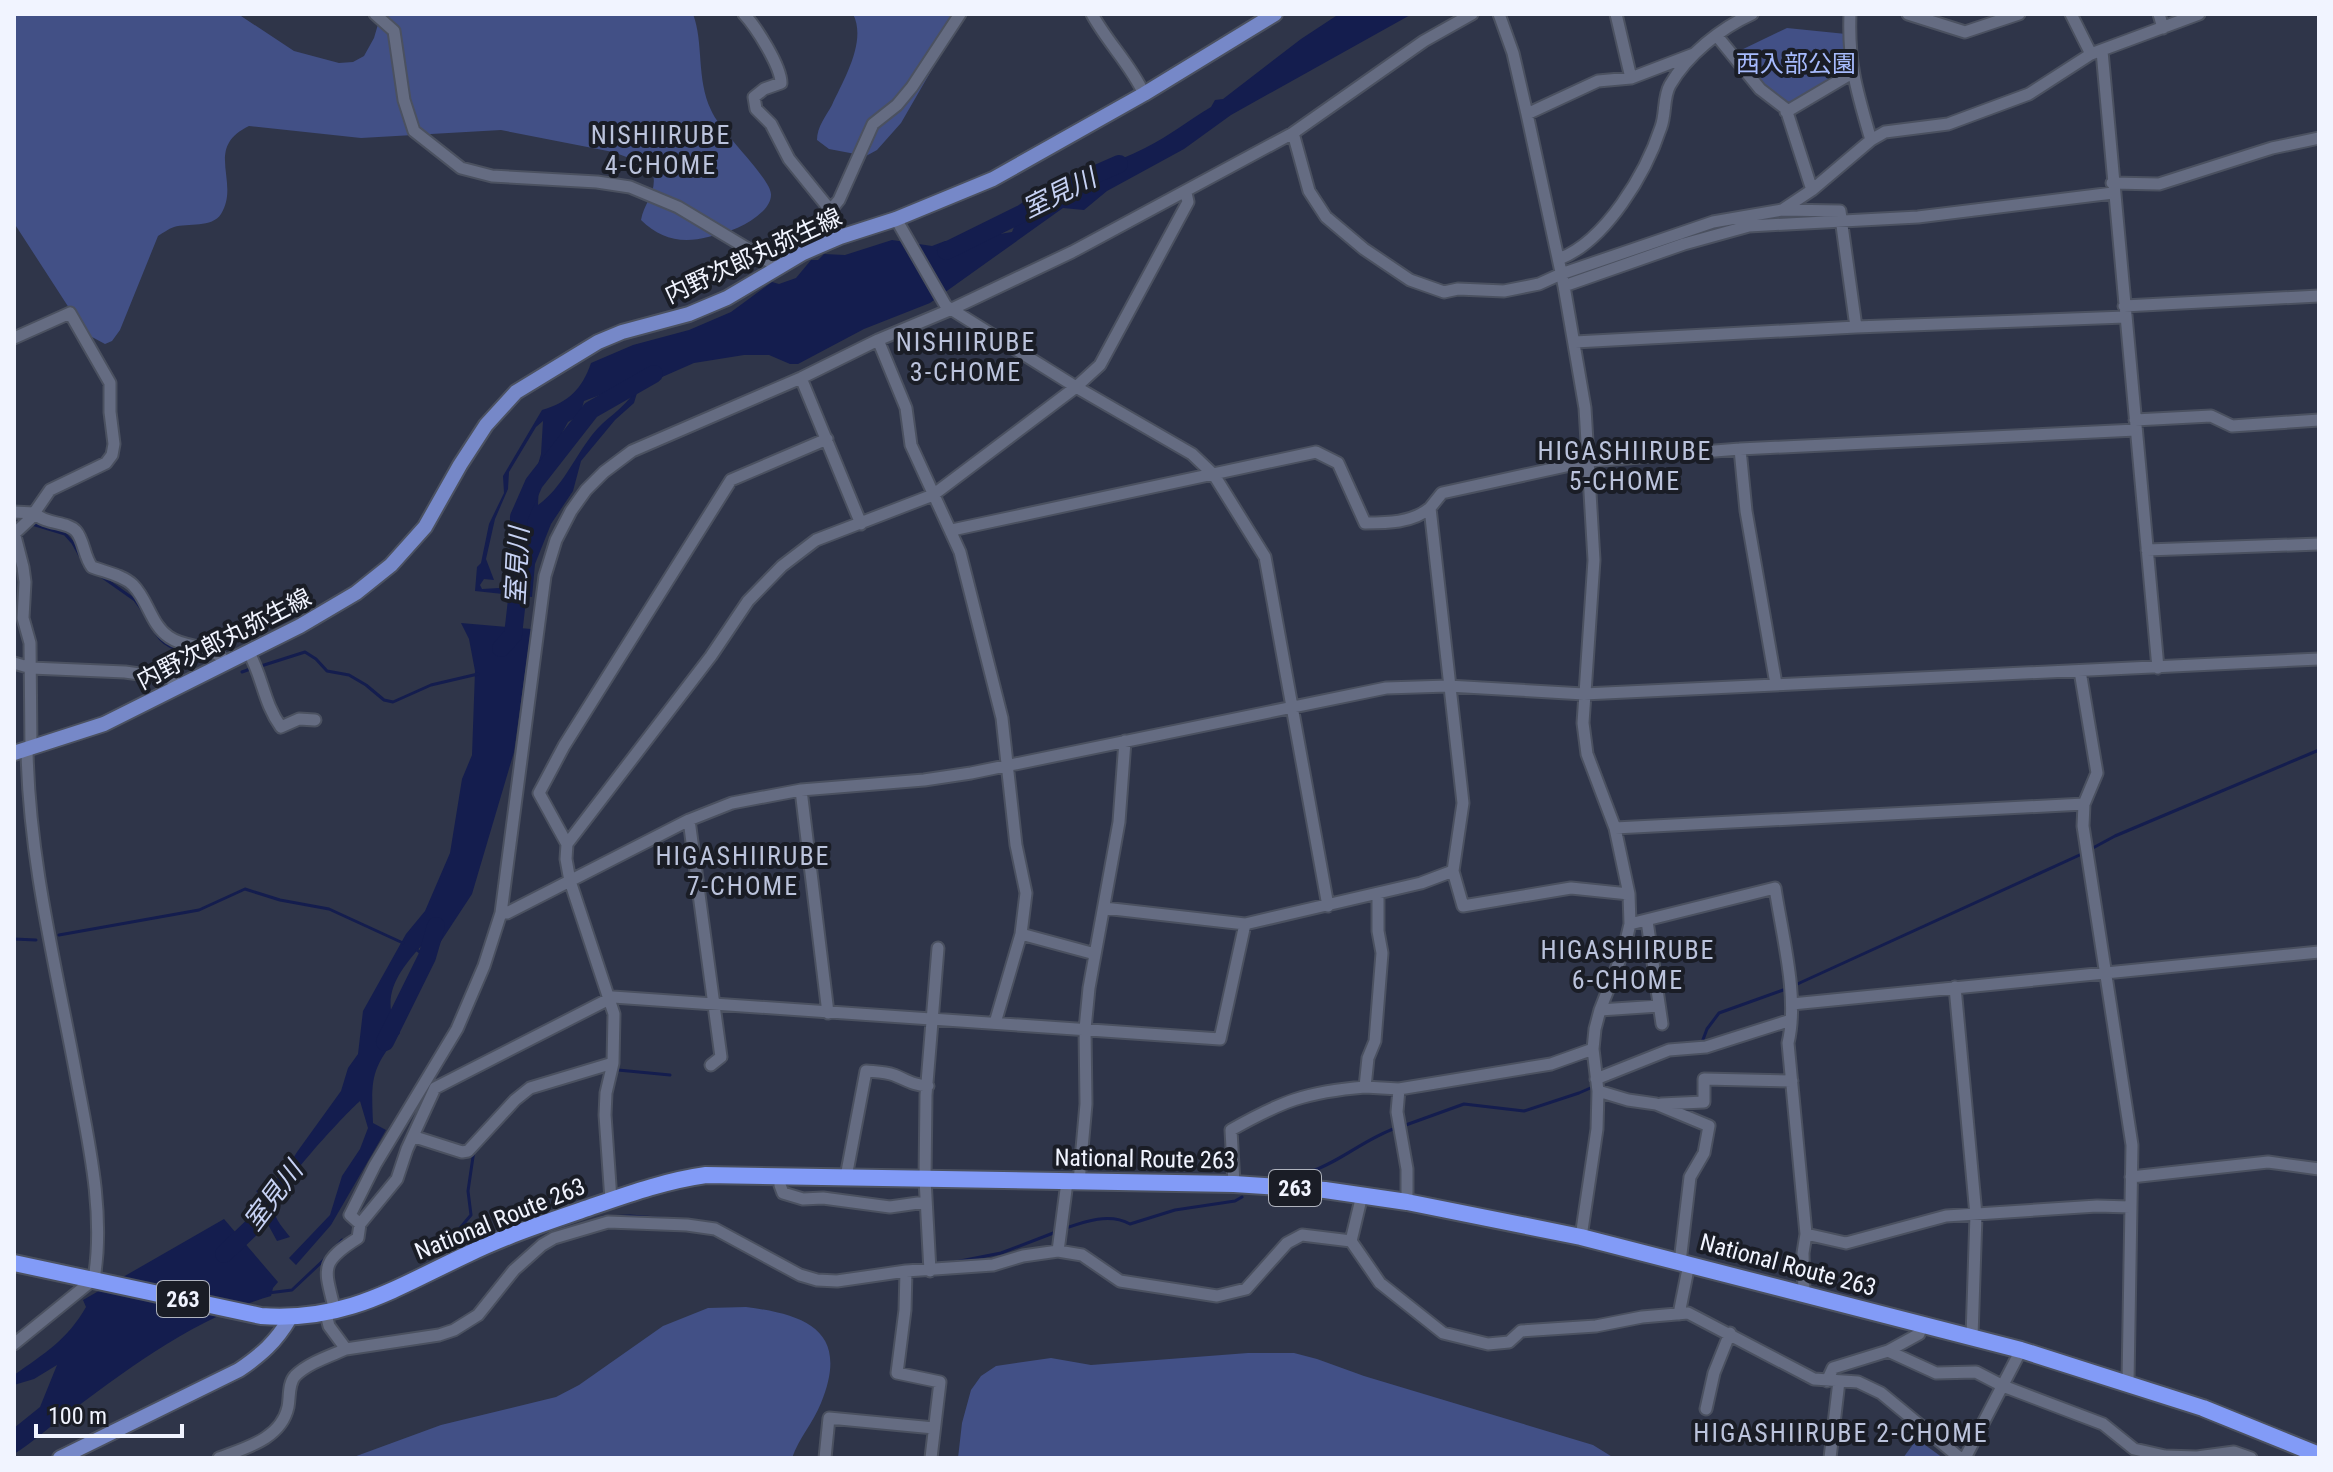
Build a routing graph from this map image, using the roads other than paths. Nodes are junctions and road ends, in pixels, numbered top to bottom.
1 (375, 14) edge
2 (394, 14) edge
3 (744, 14) edge
4 (960, 14) edge
5 (1092, 14) edge
6 (1275, 14) edge
7 (1472, 14) edge
8 (1499, 14) edge
9 (1616, 14) edge
10 (1752, 14) edge
11 (1850, 14) edge
12 (1908, 14) edge
13 (2019, 14) edge
14 (2071, 14) edge
15 (2159, 14) edge
16 (2199, 14) edge
17 (391, 28) junction
18 (2163, 28) junction
19 (1717, 36) junction
20 (2096, 52) junction
21 (1694, 54) junction
22 (1852, 73) junction
23 (1631, 78) junction
24 (1144, 94) junction
25 (1786, 112) junction
26 (1527, 114) junction
27 (1293, 133) junction
28 (2319, 138) edge
29 (1871, 140) junction
30 (2113, 188) junction
31 (1812, 190) junction
32 (1186, 193) junction
33 (1782, 210) junction
34 (829, 212) junction
35 (1842, 219) junction
36 (898, 222) junction
37 (840, 237) junction
38 (1559, 259) junction
39 (775, 268) junction
40 (1561, 274) junction
41 (1564, 286) junction
42 (2319, 296) edge
43 (949, 307) junction
44 (2124, 312) junction
45 (1856, 327) junction
46 (14, 338) edge
47 (878, 340) junction
48 (1575, 342) junction
49 (801, 378) junction
50 (1076, 387) junction
51 (2319, 420) edge
52 (2136, 425) junction
53 (827, 439) junction
54 (1740, 449) junction
55 (1589, 461) junction
56 (1214, 475) junction
57 (933, 495) junction
58 (1430, 508) junction
59 (14, 512) edge
60 (34, 513) junction
61 (861, 524) junction
62 (952, 530) junction
63 (14, 532) edge
64 (2319, 544) edge
65 (2147, 550) junction
66 (252, 656) junction
67 (2319, 659) edge
68 (14, 663) edge
69 (226, 663) junction
70 (31, 668) junction
71 (2158, 668) junction
72 (2080, 671) junction
73 (1776, 684) junction
74 (1448, 686) junction
75 (177, 688) junction
76 (1584, 694) junction
77 (1292, 705) junction
78 (315, 720) dead end
79 (1125, 741) junction
80 (24, 751) edge
81 (1008, 766) junction
82 (801, 790) junction
83 (2084, 804) junction
84 (689, 820) junction
85 (1615, 828) junction
86 (567, 844) junction
87 (1453, 871) junction
88 (570, 881) junction
89 (1378, 894) junction
90 (1629, 894) junction
91 (1328, 906) junction
92 (1104, 908) junction
93 (501, 913) junction
94 (1647, 921) junction
95 (1245, 924) junction
96 (1630, 924) junction
97 (1021, 934) junction
98 (938, 948) dead end
99 (2319, 952) edge
100 (1095, 954) junction
101 (2106, 972) junction
102 (1955, 987) junction
103 (609, 999) junction
104 (1792, 1000) junction
105 (714, 1004) junction
106 (1659, 1006) junction
107 (1600, 1010) junction
108 (828, 1013) junction
109 (932, 1019) junction
110 (1791, 1020) junction
111 (995, 1023) junction
112 (1662, 1024) dead end
113 (1085, 1029) junction
114 (1593, 1049) junction
115 (613, 1063) junction
116 (711, 1065) dead end
117 (1792, 1081) junction
118 (1597, 1084) junction
119 (928, 1086) junction
120 (1365, 1087) junction
121 (1399, 1089) junction
122 (1656, 1104) junction
123 (415, 1137) junction
124 (2319, 1169) edge
125 (781, 1176) junction
126 (846, 1177) junction
127 (2131, 1177) junction
128 (925, 1179) junction
129 (1073, 1182) junction
130 (1234, 1184) junction
131 (1362, 1195) junction
132 (925, 1202) junction
133 (1407, 1202) junction
134 (2130, 1207) junction
135 (608, 1209) junction
136 (1976, 1215) junction
137 (360, 1224) junction
138 (1806, 1234) junction
139 (1581, 1237) junction
140 (1351, 1241) junction
141 (1058, 1251) junction
142 (14, 1263) edge
143 (1684, 1263) junction
144 (906, 1271) junction
145 (930, 1271) junction
146 (99, 1280) junction
147 (1804, 1295) junction
148 (330, 1312) junction
149 (1679, 1314) junction
150 (290, 1318) junction
151 (1922, 1324) junction
152 (1730, 1333) junction
153 (1972, 1337) junction
154 (14, 1344) edge
155 (346, 1349) junction
156 (2021, 1350) junction
157 (1888, 1351) junction
158 (1833, 1381) junction
159 (2128, 1382) junction
160 (2003, 1386) junction
161 (1706, 1409) dead end
162 (934, 1428) junction
163 (78, 1454) edge
164 (2215, 1455) edge
165 (2319, 1455) edge
166 (60, 1458) edge
167 (219, 1458) edge
168 (825, 1458) edge
169 (931, 1458) edge
170 (1830, 1458) edge
171 (1962, 1458) edge
172 (2251, 1458) edge

1 - 17 street
2 - 17 street
3 - 34 street
4 - 34 street
5 - 24 street
6 - 24 main road, 内野次郎丸弥生線
7 - 27 street
8 - 26 street
9 - 23 street
10 - 19 street
11 - 22 street
12 - 13 street
14 - 20 street
15 - 18 street
16 - 18 street
17 - 39 street
18 - 20 street
19 - 21 street
19 - 25 street
20 - 29 street
20 - 30 street
21 - 23 street
21 - 38 street
22 - 25 street
22 - 29 street
23 - 26 street
24 - 36 main road, 内野次郎丸弥生線
25 - 31 street
26 - 38 street
27 - 32 street
27 - 40 street
28 - 30 street
29 - 31 street
30 - 35 street
30 - 44 street
31 - 33 street
32 - 43 street
32 - 50 street
33 - 35 street
33 - 40 street
34 - 37 street
35 - 41 street
35 - 45 street
36 - 37 main road, 内野次郎丸弥生線
36 - 43 street
37 - 39 main road, 内野次郎丸弥生線
38 - 40 street
39 - 66 main road, 内野次郎丸弥生線
40 - 41 street
41 - 48 street
42 - 44 street
43 - 47 street
43 - 50 street
44 - 45 street
44 - 52 street
45 - 48 street
46 - 60 street
47 - 49 street
47 - 57 street
48 - 55 street
49 - 53 street
49 - 93 street
50 - 56 street
50 - 57 street
51 - 52 street
52 - 54 street
52 - 65 street
53 - 61 street
53 - 86 street
54 - 55 street
54 - 73 street
55 - 58 street
55 - 76 street
56 - 58 street
56 - 62 street
56 - 77 street
57 - 61 street
57 - 62 street
58 - 74 street
59 - 60 street
60 - 63 street
60 - 69 street
61 - 86 street
62 - 81 street
63 - 70 street
64 - 65 street
65 - 71 street
66 - 69 main road, 内野次郎丸弥生線
66 - 78 street
67 - 71 street
68 - 70 street
69 - 75 main road, 内野次郎丸弥生線
70 - 75 street
70 - 80 street
71 - 72 street
72 - 73 street
72 - 83 street
73 - 76 street
74 - 76 street
74 - 77 street
74 - 87 street
75 - 80 main road, 内野次郎丸弥生線
76 - 85 street
77 - 79 street
77 - 91 street
79 - 81 street
79 - 92 street
80 - 146 street
81 - 82 street
81 - 97 street
82 - 84 street
82 - 108 street
83 - 85 street
83 - 101 street
84 - 88 street
84 - 105 street
85 - 90 street
86 - 88 street
87 - 89 street
87 - 90 street
88 - 93 street
88 - 103 street
89 - 91 street
89 - 120 street
90 - 96 street
91 - 95 street
92 - 95 street
92 - 100 street
93 - 137 street
94 - 96 street
94 - 104 street
94 - 106 street
95 - 113 street
96 - 107 street
97 - 100 street
97 - 111 street
98 - 109 street
99 - 101 street
100 - 113 street
101 - 102 street
101 - 127 street
102 - 104 street
102 - 136 street
103 - 105 street
103 - 115 street
103 - 123 street
104 - 110 street
105 - 108 street
105 - 116 street
106 - 107 street
106 - 112 street
107 - 114 street
108 - 109 street
109 - 111 street
109 - 119 street
110 - 117 street
110 - 118 street
111 - 113 street
113 - 129 street
114 - 118 street
114 - 121 street
115 - 123 street
115 - 135 street
117 - 122 street
117 - 138 street
118 - 122 street
118 - 139 street
119 - 126 street
119 - 128 street
120 - 121 street
120 - 130 street
121 - 133 street
122 - 143 street
123 - 137 street
124 - 127 street
125 - 126 highway, National Route 263 / 263
125 - 132 street
125 - 135 highway, National Route 263 / 263
126 - 128 highway, National Route 263 / 263
127 - 134 street
128 - 129 highway, National Route 263 / 263
128 - 132 street
129 - 130 highway, National Route 263 / 263
129 - 141 street
130 - 131 highway, National Route 263 / 263
131 - 133 highway, National Route 263 / 263
131 - 140 street
132 - 145 street
133 - 139 highway, National Route 263 / 263
134 - 136 street
134 - 159 street
135 - 144 street
135 - 148 highway, National Route 263 / 263
135 - 155 street
136 - 138 street
136 - 153 street
137 - 148 street
138 - 147 street
139 - 143 highway, National Route 263 / 263
140 - 141 street
140 - 149 street
141 - 145 street
142 - 146 highway, National Route 263 / 263
143 - 147 highway, National Route 263 / 263
143 - 149 street
144 - 145 street
144 - 162 street
146 - 150 highway, National Route 263 / 263
146 - 154 street
147 - 151 highway, National Route 263 / 263
148 - 150 highway, National Route 263 / 263
148 - 155 street
149 - 152 street
150 - 163 main road
151 - 153 highway, National Route 263 / 263
151 - 157 street
152 - 158 street
152 - 161 street
153 - 156 highway, National Route 263 / 263
155 - 167 street
156 - 159 highway, National Route 263 / 263
156 - 160 street
157 - 158 street
157 - 160 street
158 - 170 street
158 - 171 street
159 - 165 highway, National Route 263 / 263
160 - 164 street
160 - 171 street
162 - 168 street
162 - 169 street
163 - 166 main road
164 - 172 street

